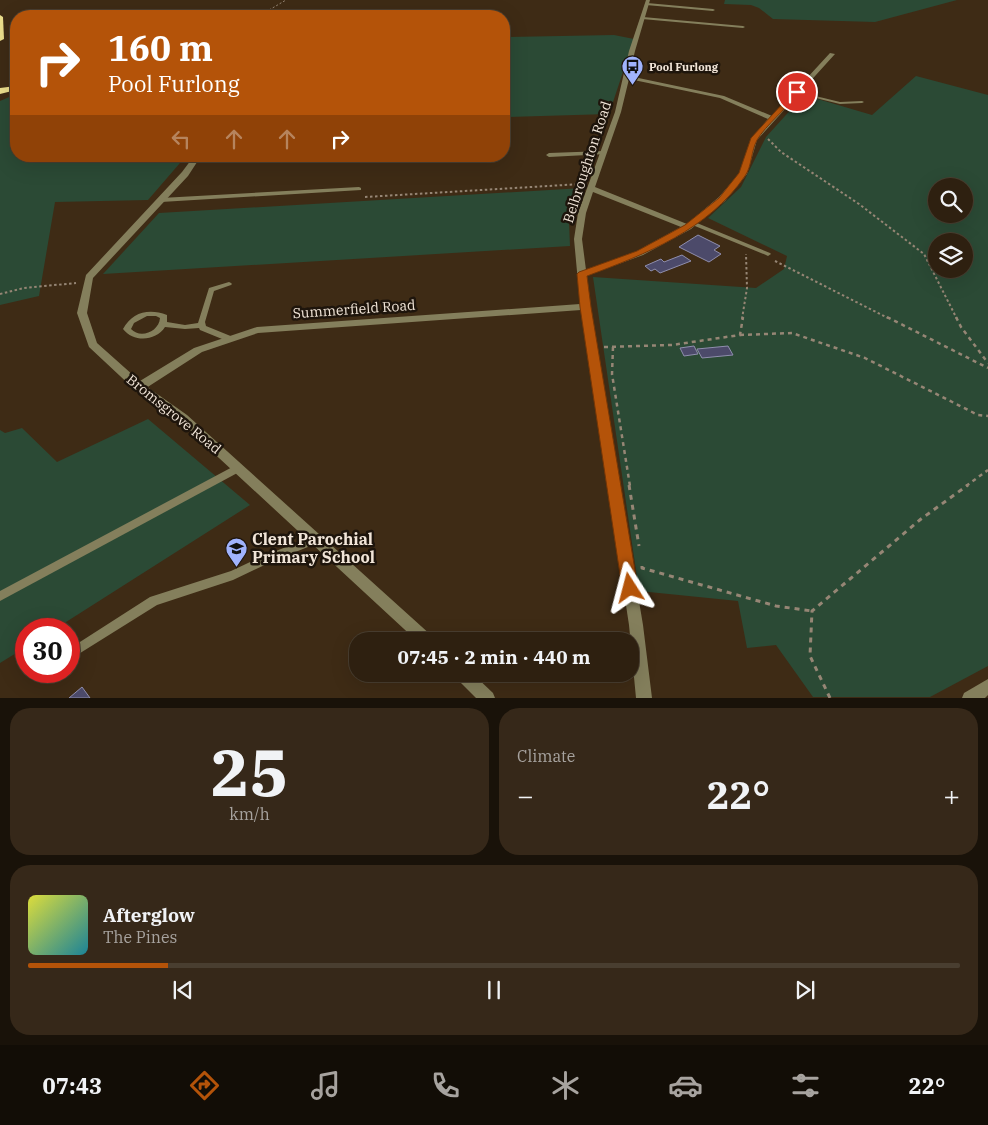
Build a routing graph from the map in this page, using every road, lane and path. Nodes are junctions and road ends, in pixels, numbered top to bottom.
1 (286, 0) edge
2 (647, 2) edge
3 (269, 10) edge
4 (713, 10) dead end
5 (0, 17) edge
6 (643, 18) junction
7 (743, 27) dead end
8 (0, 39) edge
9 (832, 54) dead end
10 (628, 76) junction
11 (797, 92) junction
12 (862, 102) dead end
13 (772, 119) junction
14 (758, 135) junction
15 (604, 152) junction
16 (549, 155) dead end
17 (194, 162) edge
18 (593, 186) junction
19 (359, 189) dead end
20 (364, 197) dead end
21 (161, 200) junction
22 (690, 225) junction
23 (754, 248) junction
24 (768, 254) joint
25 (582, 274) junction
26 (88, 281) junction
27 (229, 284) dead end
28 (0, 294) edge
29 (585, 307) junction
30 (164, 324) junction
31 (202, 325) junction
32 (740, 335) junction
33 (230, 339) junction
34 (613, 347) junction
35 (592, 348) junction
36 (988, 363) edge
37 (988, 368) edge
38 (139, 387) junction
39 (988, 416) edge
40 (238, 468) junction
41 (988, 470) edge
42 (317, 539) junction
43 (639, 549) dead end
44 (641, 558) dead end
45 (0, 596) edge
46 (812, 611) junction
47 (417, 632) edge
48 (80, 648) edge
49 (471, 682) edge
50 (988, 686) edge
51 (488, 698) edge
52 (644, 698) edge
53 (830, 698) edge
54 (969, 698) edge

1 - 3 path
2 - 4 lane
2 - 6 street, Belbroughton Road
5 - 8 highway
6 - 7 lane
6 - 10 street, Belbroughton Road
9 - 11 street
10 - 13 street
10 - 15 street, Belbroughton Road
11 - 12 lane
11 - 13 street
13 - 14 street
14 - 22 street
14 - 36 path
15 - 16 lane
15 - 18 street, Belbroughton Road
17 - 21 street, Bromsgrove Road
18 - 20 path
18 - 22 street
18 - 25 street, Belbroughton Road
19 - 21 lane
21 - 26 street, Bromsgrove Road
22 - 23 lane
22 - 25 street
23 - 24 lane
23 - 32 path
24 - 37 path
25 - 29 street, Belbroughton Road
26 - 28 path
26 - 38 street, Bromsgrove Road
27 - 31 lane
29 - 33 street, Summerfield Road
29 - 35 street, Belbroughton Road
30 - 30 lane
30 - 31 lane
31 - 33 lane
32 - 34 path
32 - 39 path
33 - 38 street, Summerfield Road
34 - 35 path
34 - 43 path
35 - 52 street, Belbroughton Road
38 - 40 street, Bromsgrove Road
40 - 42 street, Bromsgrove Road
40 - 45 lane
41 - 46 path
42 - 47 street, Bromsgrove Road
42 - 48 lane
44 - 46 path
46 - 53 path
49 - 51 street
50 - 54 street

